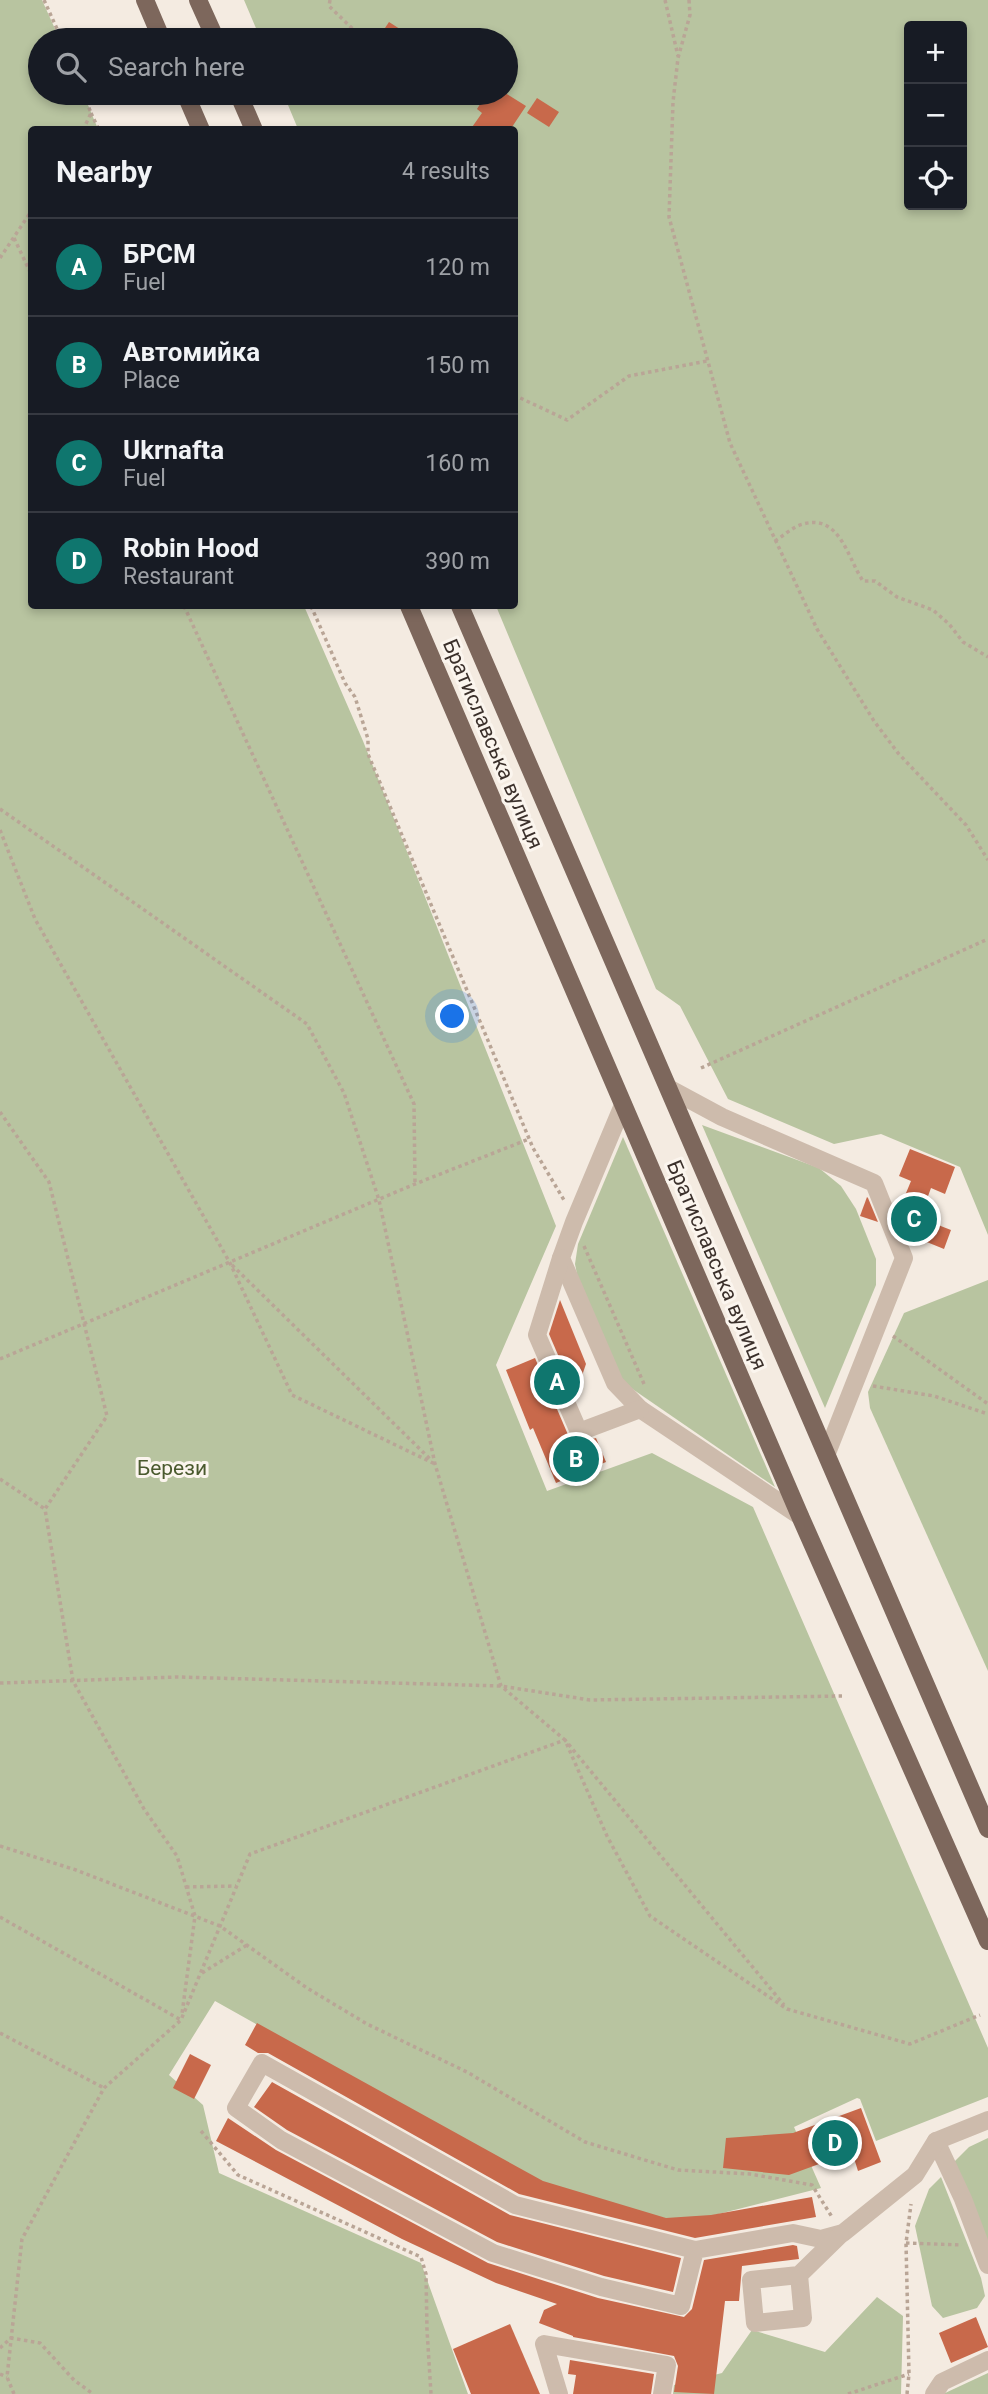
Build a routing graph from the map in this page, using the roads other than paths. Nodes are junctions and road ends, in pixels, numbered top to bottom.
1 (145, 0) edge
2 (198, 0) edge
3 (157, 28) edge
4 (211, 28) edge
5 (190, 105) edge
6 (243, 105) edge
7 (199, 126) edge
8 (252, 126) edge
9 (410, 609) edge
10 (461, 609) edge
11 (670, 1089) junction
12 (623, 1105) junction
13 (561, 1258) junction
14 (640, 1409) junction
15 (827, 1453) junction
16 (800, 1516) junction
17 (983, 1807) edge
18 (988, 1829) edge
19 (988, 1941) edge
20 (988, 2120) edge
21 (936, 2141) junction
22 (843, 2233) junction
23 (695, 2250) junction
24 (988, 2265) edge
25 (799, 2275) dead end
26 (988, 2360) edge
27 (559, 2394) edge
28 (662, 2394) edge
29 (934, 2394) edge

1 - 3 main road
2 - 4 main road
5 - 7 main road
6 - 8 main road
9 - 12 main road, Братиславська вулиця
10 - 11 main road, Братиславська вулиця
11 - 15 main road, Братиславська вулиця
11 - 15 lane
12 - 13 lane
12 - 16 main road, Братиславська вулиця
13 - 14 lane
13 - 14 lane
14 - 16 lane
15 - 17 main road, Братиславська вулиця
16 - 19 main road, Братиславська вулиця
17 - 18 main road, Братиславська вулиця
20 - 21 lane
21 - 22 lane
21 - 24 lane
22 - 23 lane
22 - 25 lane
23 - 23 lane
26 - 29 lane
27 - 28 lane

